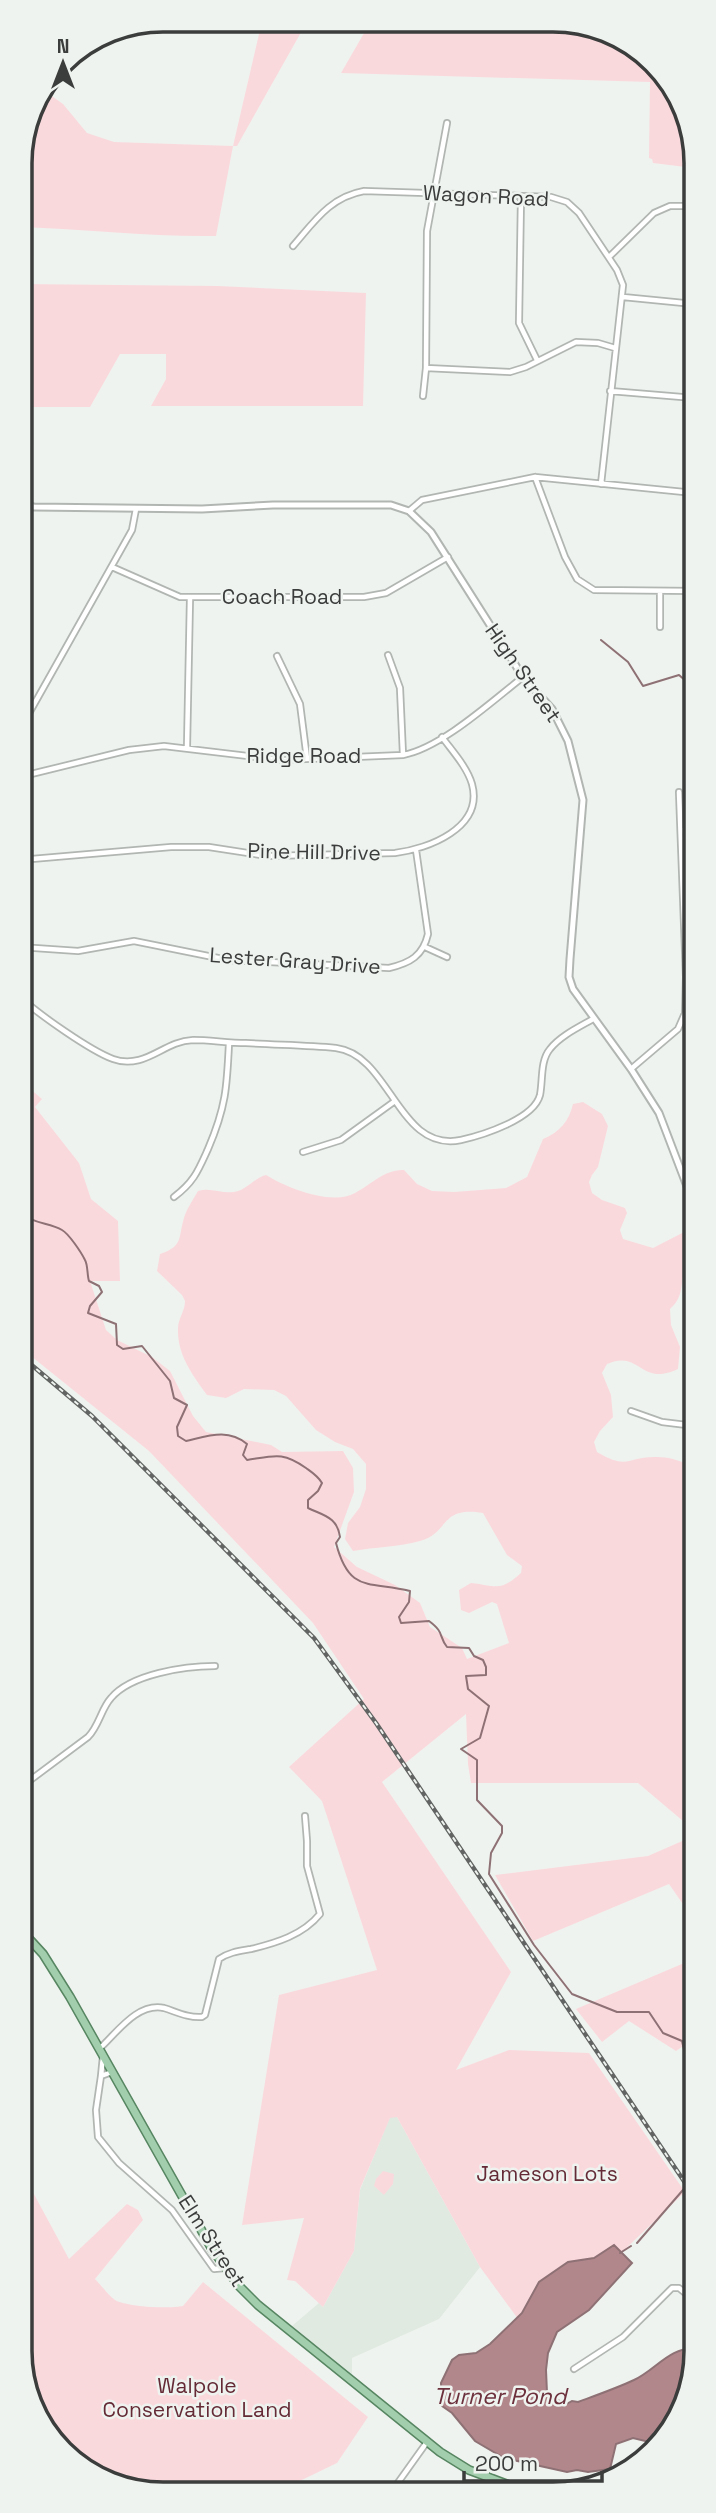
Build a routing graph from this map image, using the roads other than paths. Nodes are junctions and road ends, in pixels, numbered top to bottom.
1 (447, 123) dead end
2 (432, 194) junction
3 (521, 197) junction
4 (684, 206) edge
5 (293, 246) dead end
6 (609, 257) junction
7 (623, 297) junction
8 (684, 303) edge
9 (615, 348) junction
10 (537, 360) junction
11 (426, 368) junction
12 (610, 391) junction
13 (423, 396) dead end
14 (684, 397) edge
15 (535, 477) junction
16 (601, 484) junction
17 (684, 492) edge
18 (32, 507) edge
19 (136, 509) junction
20 (409, 511) junction
21 (448, 558) junction
22 (112, 568) junction
23 (660, 591) junction
24 (684, 591) edge
25 (190, 597) junction
26 (660, 627) dead end
27 (388, 655) dead end
28 (277, 656) dead end
29 (523, 677) junction
30 (32, 708) edge
31 (442, 737) junction
32 (187, 747) junction
33 (403, 755) junction
34 (307, 759) junction
35 (32, 774) edge
36 (680, 792) dead end
37 (684, 830) edge
38 (681, 831) junction
39 (415, 850) junction
40 (32, 859) edge
41 (684, 919) edge
42 (425, 947) junction
43 (32, 948) edge
44 (447, 957) dead end
45 (32, 1006) edge
46 (684, 1015) edge
47 (593, 1019) junction
48 (229, 1043) junction
49 (631, 1069) junction
50 (395, 1101) junction
51 (303, 1152) dead end
52 (684, 1180) edge
53 (174, 1197) dead end
54 (631, 1410) dead end
55 (684, 1425) edge
56 (215, 1666) dead end
57 (32, 1779) edge
58 (305, 1816) dead end
59 (32, 1941) edge
60 (101, 2052) junction
61 (112, 2072) junction
62 (101, 2076) junction
63 (225, 2268) junction
64 (684, 2292) edge
65 (574, 2369) dead end
66 (427, 2442) junction
67 (398, 2482) edge
68 (501, 2482) edge

1 - 2 street
2 - 3 street, Wagon Road
2 - 5 street, Wagon Road
2 - 11 street
3 - 6 street, Wagon Road
3 - 10 street
4 - 6 street
6 - 7 street, Wagon Road
7 - 8 street
7 - 9 street, Wagon Road
9 - 10 street
9 - 12 street, Wagon Road
10 - 11 street
11 - 13 street
12 - 14 street
12 - 16 street, Wagon Road
15 - 16 street
15 - 20 street
15 - 23 street
16 - 17 street
18 - 19 street
19 - 20 street
19 - 22 street
20 - 21 street, High Street
21 - 25 street, Coach Road
21 - 29 street, High Street
22 - 25 street, Coach Road
22 - 30 street
23 - 24 street
23 - 26 street
25 - 32 street
27 - 33 street
28 - 34 street
29 - 31 street, Ridge Road
29 - 47 street, High Street
31 - 33 street, Ridge Road
31 - 39 street, Pine Hill Drive
32 - 34 street, Ridge Road
32 - 35 street, Ridge Road
33 - 34 street, Ridge Road
36 - 38 street
37 - 38 street
38 - 41 street
39 - 40 street, Pine Hill Drive
39 - 42 street
42 - 43 street, Lester Gray Drive
42 - 44 street
45 - 48 street
46 - 49 street
47 - 49 street, High Street
47 - 50 street
48 - 50 street
48 - 53 street
49 - 52 street, High Street
50 - 51 street
54 - 55 street
56 - 57 street
58 - 60 street
59 - 60 main road, Elm Street
60 - 61 main road, Elm Street
60 - 62 street
61 - 62 street
61 - 63 main road, Elm Street
62 - 63 street
63 - 66 main road, Elm Street
64 - 65 street
66 - 67 street
66 - 68 main road, Elm Street

